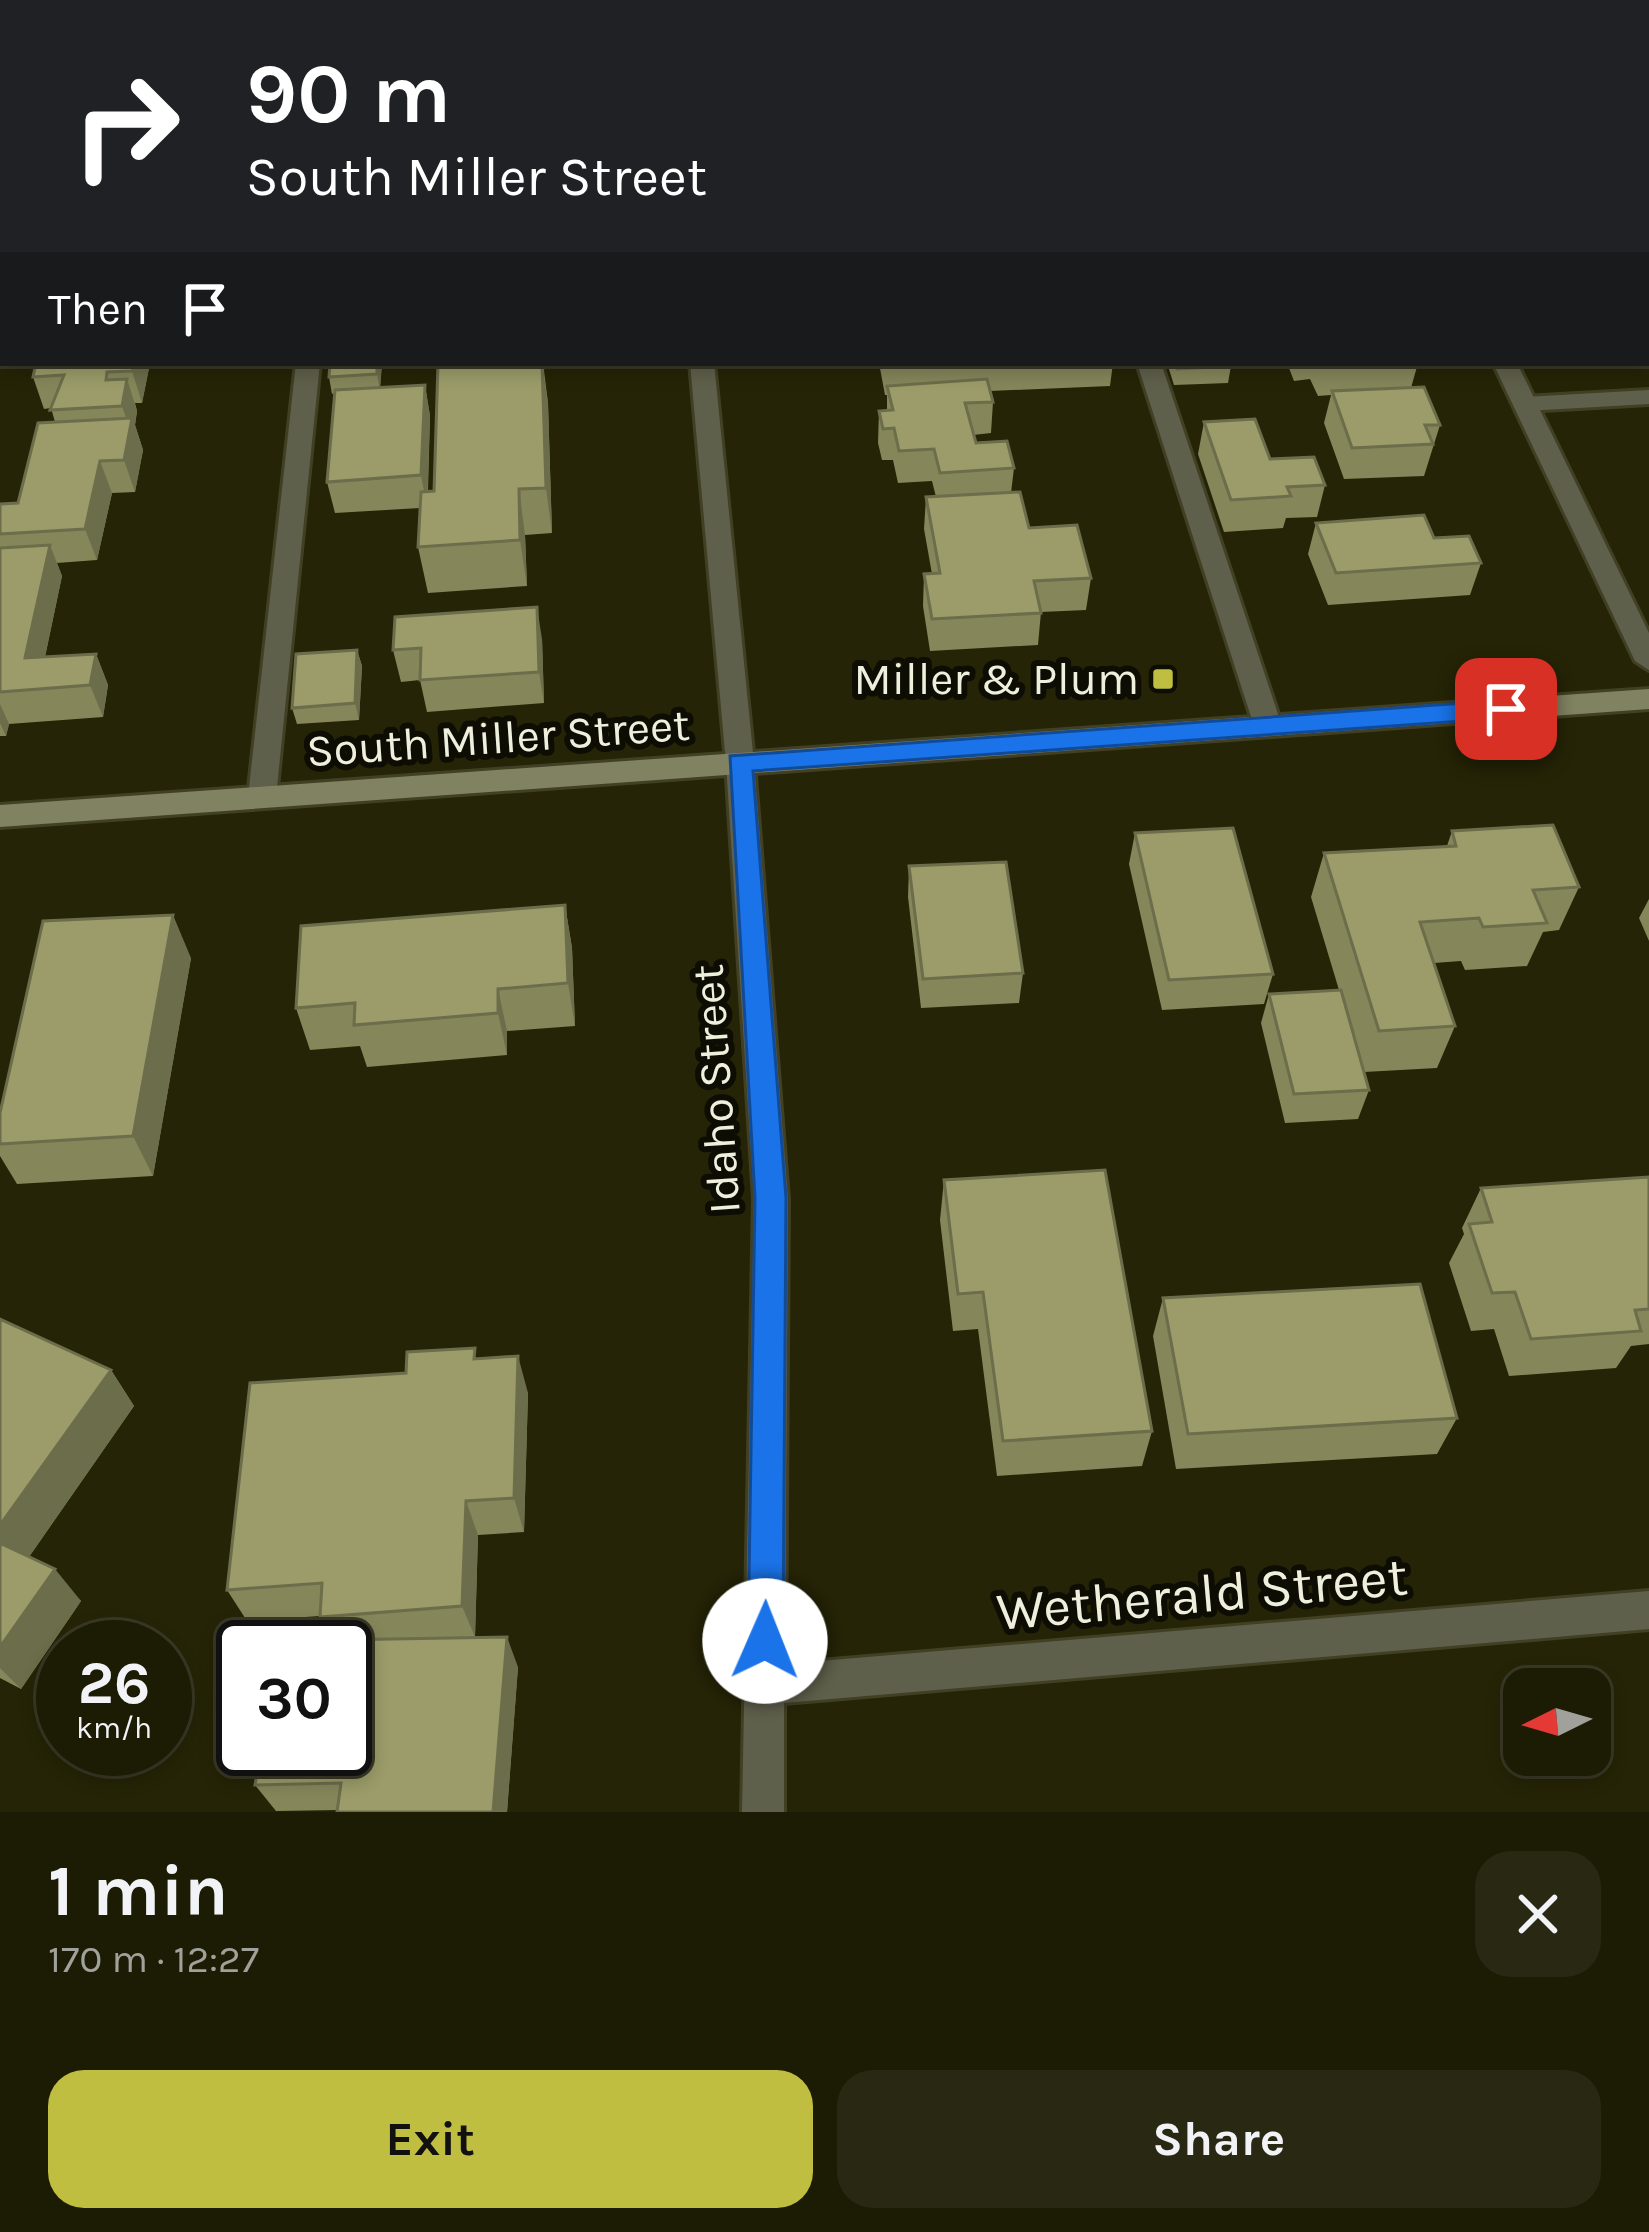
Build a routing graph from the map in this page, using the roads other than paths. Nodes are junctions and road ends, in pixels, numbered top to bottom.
1 (308, 366) edge
2 (701, 366) edge
3 (1150, 366) edge
4 (1506, 366) edge
5 (1649, 397) edge
6 (1525, 404) junction
7 (1649, 661) edge
8 (1649, 698) edge
9 (1268, 726) junction
10 (740, 763) junction
11 (262, 797) junction
12 (0, 816) edge
13 (1649, 1610) edge
14 (765, 1685) junction
15 (763, 1812) edge

1 - 11 street
2 - 10 street, Idaho Street
3 - 9 street
4 - 6 street
5 - 6 street
6 - 7 street
8 - 9 main road, South Miller Street
9 - 10 main road, South Miller Street
10 - 11 main road, South Miller Street
10 - 14 street, Idaho Street
11 - 12 main road, South Miller Street
13 - 14 street, Wetherald Street
14 - 15 street, Idaho Street

